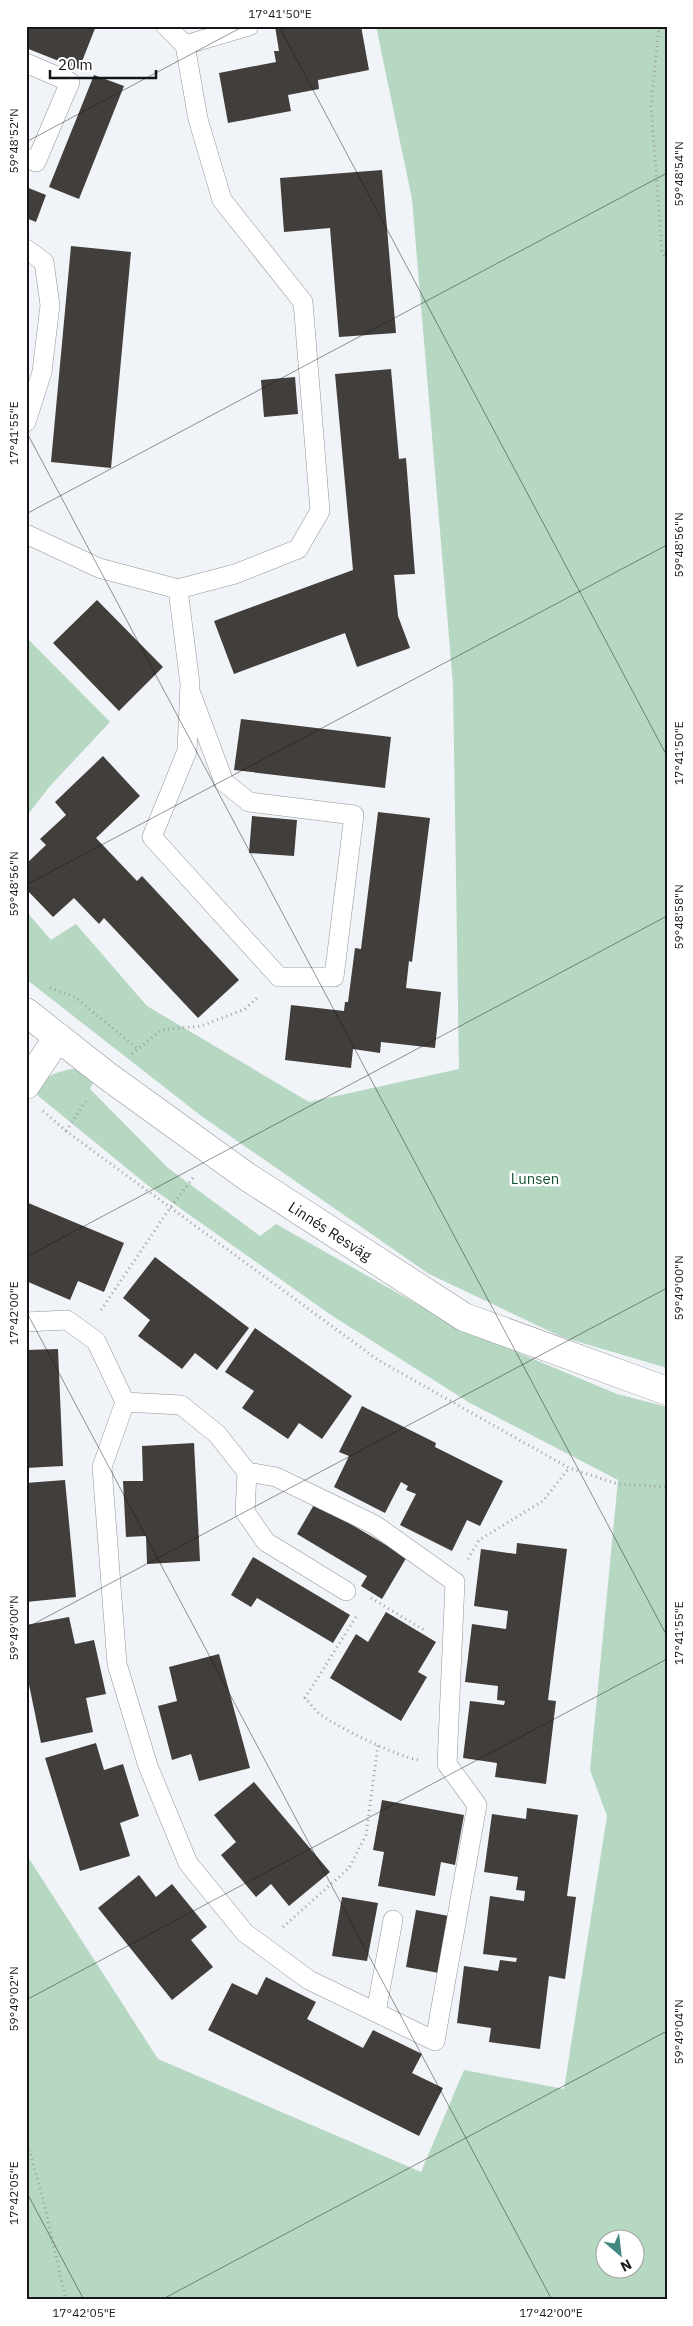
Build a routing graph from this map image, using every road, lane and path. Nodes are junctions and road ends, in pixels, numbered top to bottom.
1 (166, 26) edge
2 (249, 26) edge
3 (659, 26) edge
4 (185, 45) junction
5 (26, 64) edge
6 (26, 158) edge
7 (26, 249) edge
8 (667, 262) edge
9 (33, 376) edge
10 (26, 422) edge
11 (26, 534) edge
12 (178, 589) junction
13 (190, 691) junction
14 (279, 977) junction
15 (42, 985) dead end
16 (26, 1012) edge
17 (58, 1037) junction
18 (138, 1049) junction
19 (106, 1075) junction
20 (33, 1096) edge
21 (66, 1131) junction
22 (193, 1178) dead end
23 (170, 1208) junction
24 (26, 1322) edge
25 (85, 1334) junction
26 (667, 1391) edge
27 (125, 1402) junction
28 (569, 1468) junction
29 (247, 1472) junction
30 (667, 1487) edge
31 (455, 1582) junction
32 (346, 1591) dead end
33 (369, 1597) dead end
34 (358, 1614) dead end
35 (451, 1645) junction
36 (378, 1745) junction
37 (447, 1764) junction
38 (393, 1920) dead end
39 (262, 1946) junction
40 (376, 2012) junction
41 (26, 2140) edge
42 (66, 2300) edge

1 - 4 lane
2 - 4 lane
3 - 8 path
4 - 12 lane
5 - 6 lane
7 - 9 lane
9 - 10 lane
11 - 12 lane
12 - 13 lane
13 - 14 lane
13 - 14 lane
14 - 18 path
15 - 18 path
16 - 17 street, Linnés Resväg
17 - 19 street, Linnés Resväg
17 - 20 street
18 - 19 path
19 - 21 path
19 - 26 street, Linnés Resväg
20 - 21 path
21 - 23 path
22 - 23 path
23 - 25 path
23 - 28 path
24 - 25 lane
25 - 27 lane
27 - 29 lane
27 - 39 lane
28 - 30 path
28 - 31 path
29 - 31 lane
29 - 32 lane
31 - 35 lane
33 - 35 path
34 - 36 path
35 - 37 lane
36 - 37 path
36 - 39 path
37 - 40 lane
38 - 40 lane
39 - 40 lane
41 - 42 path

